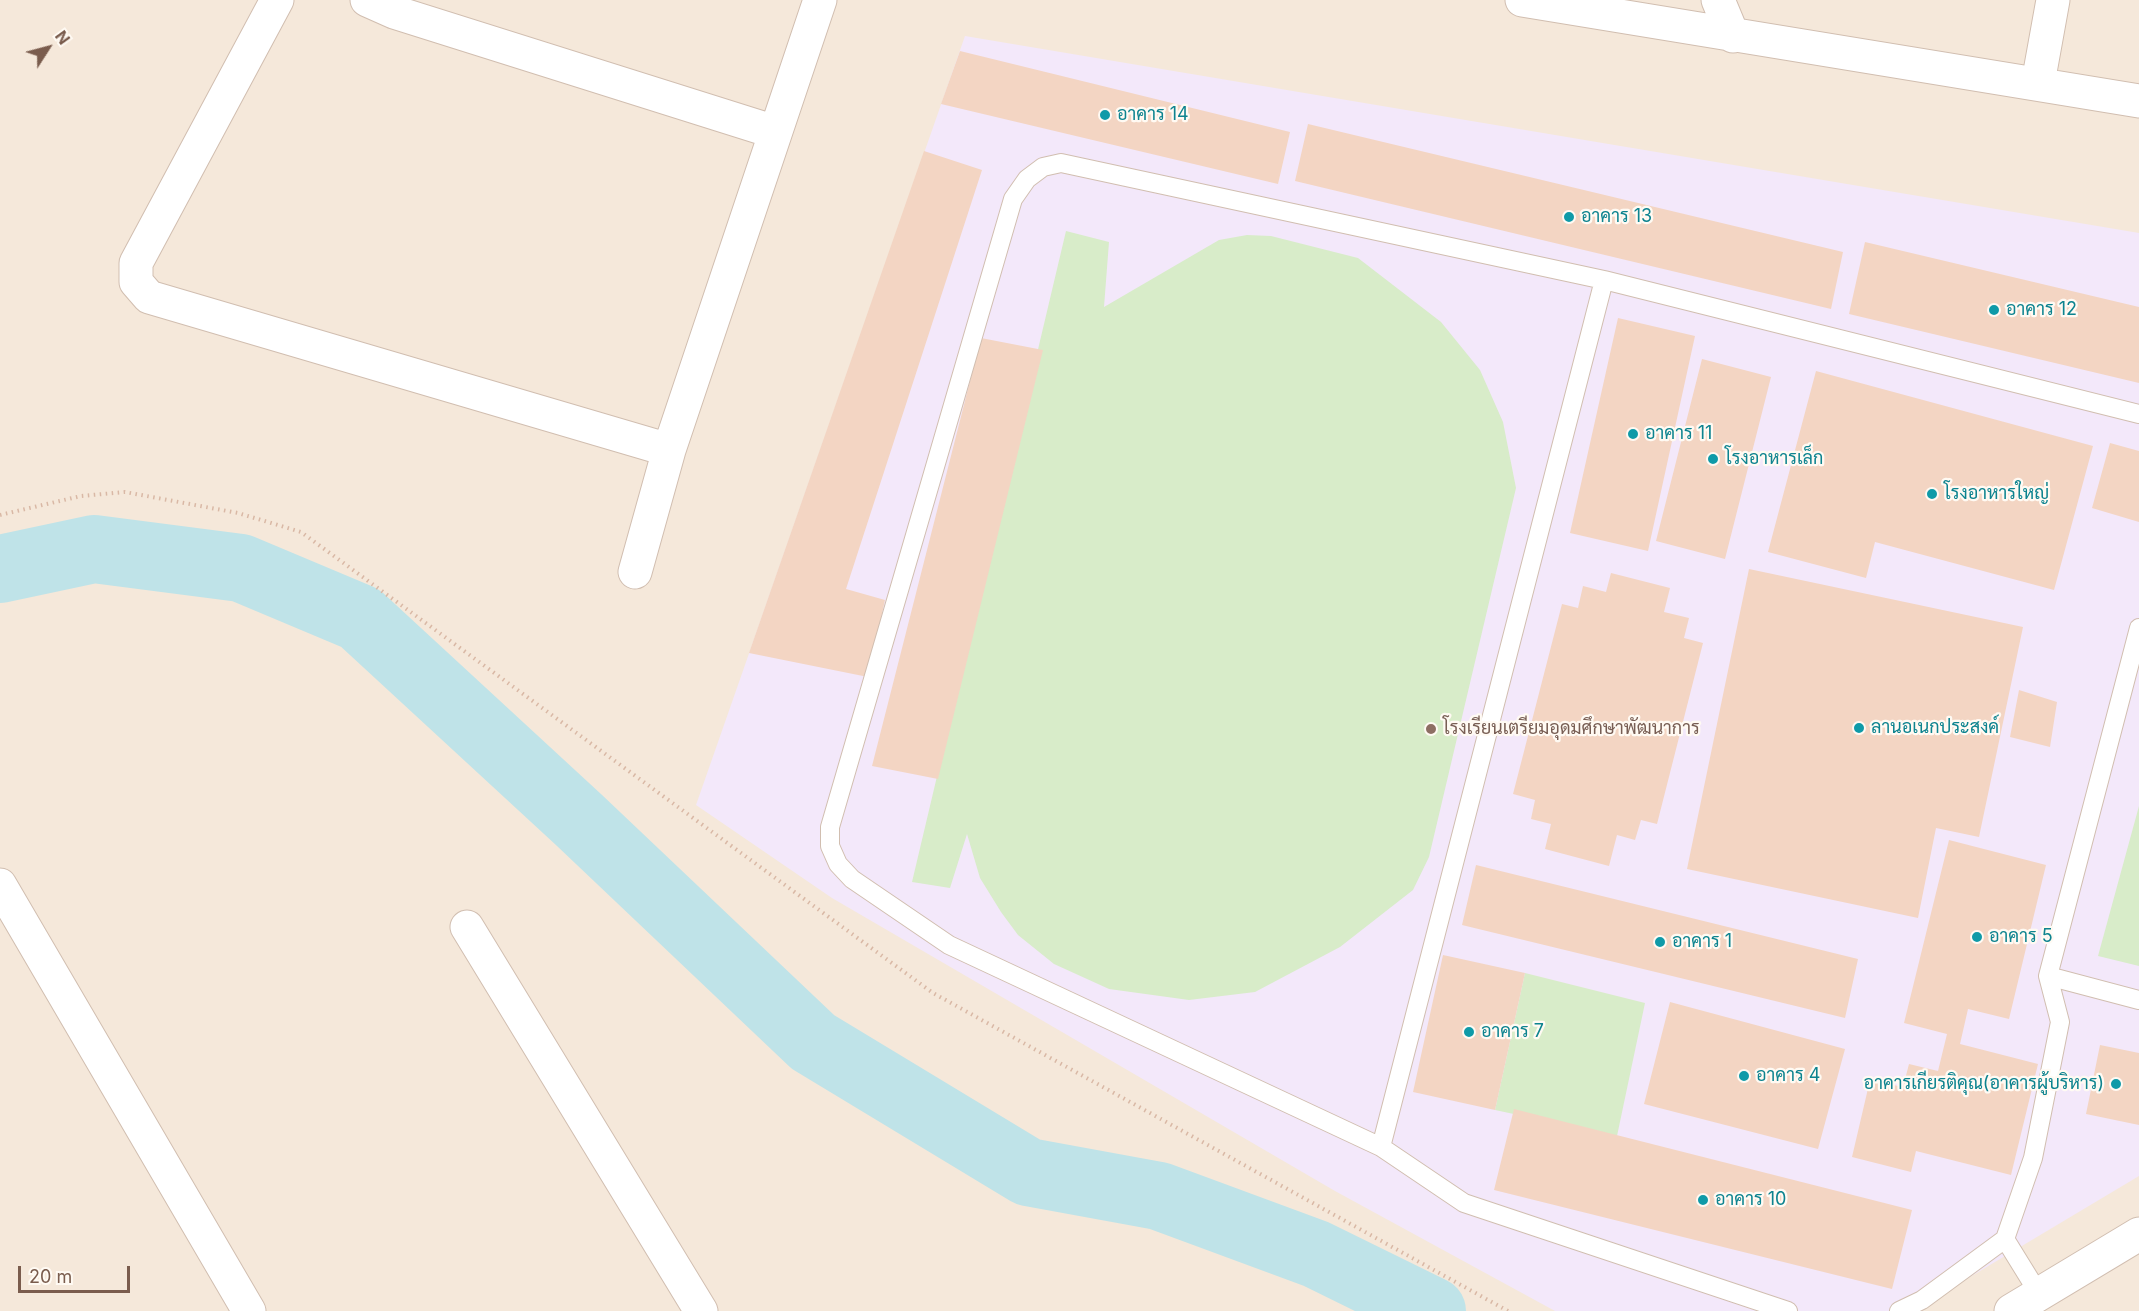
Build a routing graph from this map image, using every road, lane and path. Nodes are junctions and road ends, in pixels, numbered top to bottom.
1 (277, 0) edge
2 (820, 0) edge
3 (1522, 0) edge
4 (1718, 0) edge
5 (2054, 0) edge
6 (386, 4) edge
7 (1732, 36) junction
8 (2038, 83) junction
9 (2139, 101) edge
10 (775, 132) junction
11 (1604, 280) junction
12 (2139, 414) edge
13 (669, 450) junction
14 (0, 516) edge
15 (635, 572) dead end
16 (2139, 628) edge
17 (0, 885) edge
18 (468, 927) dead end
19 (2049, 976) junction
20 (2139, 1000) edge
21 (1381, 1147) junction
22 (2139, 1234) edge
23 (2006, 1239) junction
24 (2039, 1294) junction
25 (249, 1311) edge
26 (701, 1311) edge
27 (1508, 1311) edge
28 (1788, 1311) edge
29 (1899, 1311) edge
30 (2011, 1311) edge

1 - 13 street
2 - 10 street
3 - 7 street
4 - 7 street
5 - 8 street
6 - 10 street
7 - 8 street
8 - 9 street
10 - 13 street
11 - 12 lane
11 - 21 lane
11 - 21 lane
13 - 15 street
14 - 27 path
16 - 19 lane
17 - 25 street
18 - 26 street
19 - 20 lane
19 - 23 lane
21 - 28 lane
22 - 24 street
23 - 24 lane
23 - 29 lane
24 - 30 street

